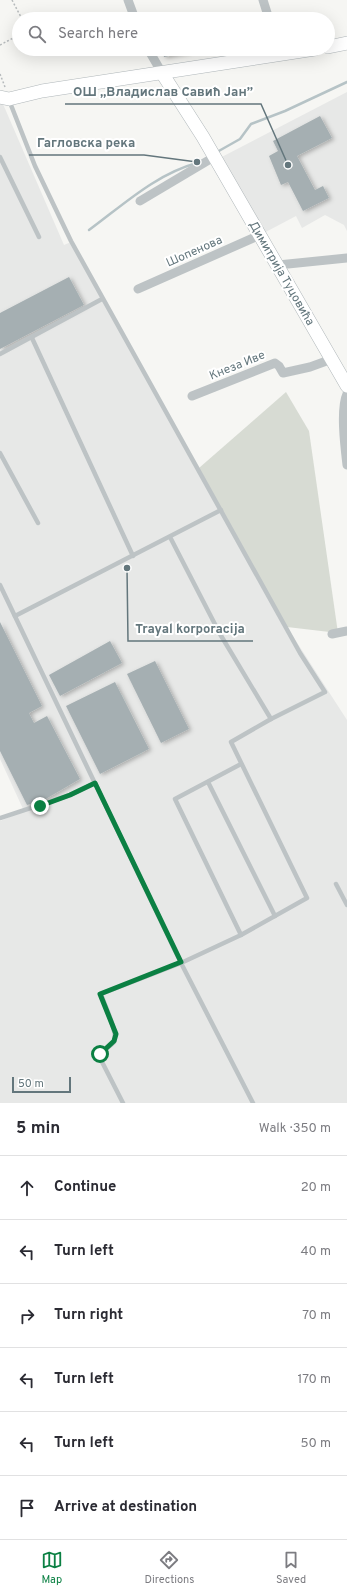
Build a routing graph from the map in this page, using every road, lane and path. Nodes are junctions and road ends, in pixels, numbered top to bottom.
1 (12, 0) edge
2 (128, 0) edge
3 (263, 0) edge
4 (18, 12) edge
5 (132, 12) edge
6 (267, 12) edge
7 (12, 38) edge
8 (347, 43) edge
9 (0, 45) edge
10 (335, 46) edge
11 (152, 56) edge
12 (258, 56) edge
13 (162, 73) junction
14 (0, 74) edge
15 (3, 100) edge
16 (0, 158) edge
17 (215, 158) junction
18 (140, 201) dead end
19 (260, 235) junction
20 (39, 237) dead end
21 (347, 258) edge
22 (278, 265) junction
23 (138, 289) dead end
24 (102, 299) junction
25 (32, 338) junction
26 (0, 354) edge
27 (332, 359) junction
28 (347, 386) edge
29 (347, 394) edge
30 (192, 396) dead end
31 (0, 453) edge
32 (347, 465) edge
33 (221, 510) junction
34 (38, 523) dead end
35 (170, 537) junction
36 (133, 556) junction
37 (0, 585) edge
38 (15, 616) junction
39 (347, 631) edge
40 (332, 634) dead end
41 (271, 719) junction
42 (241, 764) junction
43 (208, 782) junction
44 (95, 783) junction
45 (0, 818) edge
46 (336, 884) dead end
47 (347, 905) edge
48 (275, 916) junction
49 (241, 935) junction
50 (181, 962) junction
51 (123, 1103) edge
52 (252, 1103) edge

1 - 4 path
2 - 5 street
3 - 6 street
7 - 9 path
8 - 10 street
11 - 13 street
12 - 13 street
13 - 15 street
13 - 17 street, Димитрија Туцовића
14 - 15 path
15 - 24 lane
16 - 20 lane
17 - 18 street
17 - 19 street, Димитрија Туцовића
19 - 22 street, Димитрија Туцовића
19 - 23 street, Шопенова
21 - 22 street
22 - 27 street, Димитрија Туцовића
24 - 25 lane
24 - 33 lane
25 - 26 lane
25 - 36 lane
27 - 28 street, Димитрија Туцовића
27 - 30 street, Кнеза Иве
29 - 32 street
31 - 34 lane
33 - 35 lane
33 - 41 lane
35 - 36 lane
35 - 41 lane
36 - 38 lane
37 - 38 lane
38 - 44 lane
39 - 40 street
41 - 42 lane
42 - 43 lane
42 - 48 lane
43 - 48 lane
43 - 49 lane
44 - 45 lane
44 - 50 lane
46 - 47 lane
48 - 49 lane
49 - 50 lane
50 - 51 lane
50 - 52 lane

